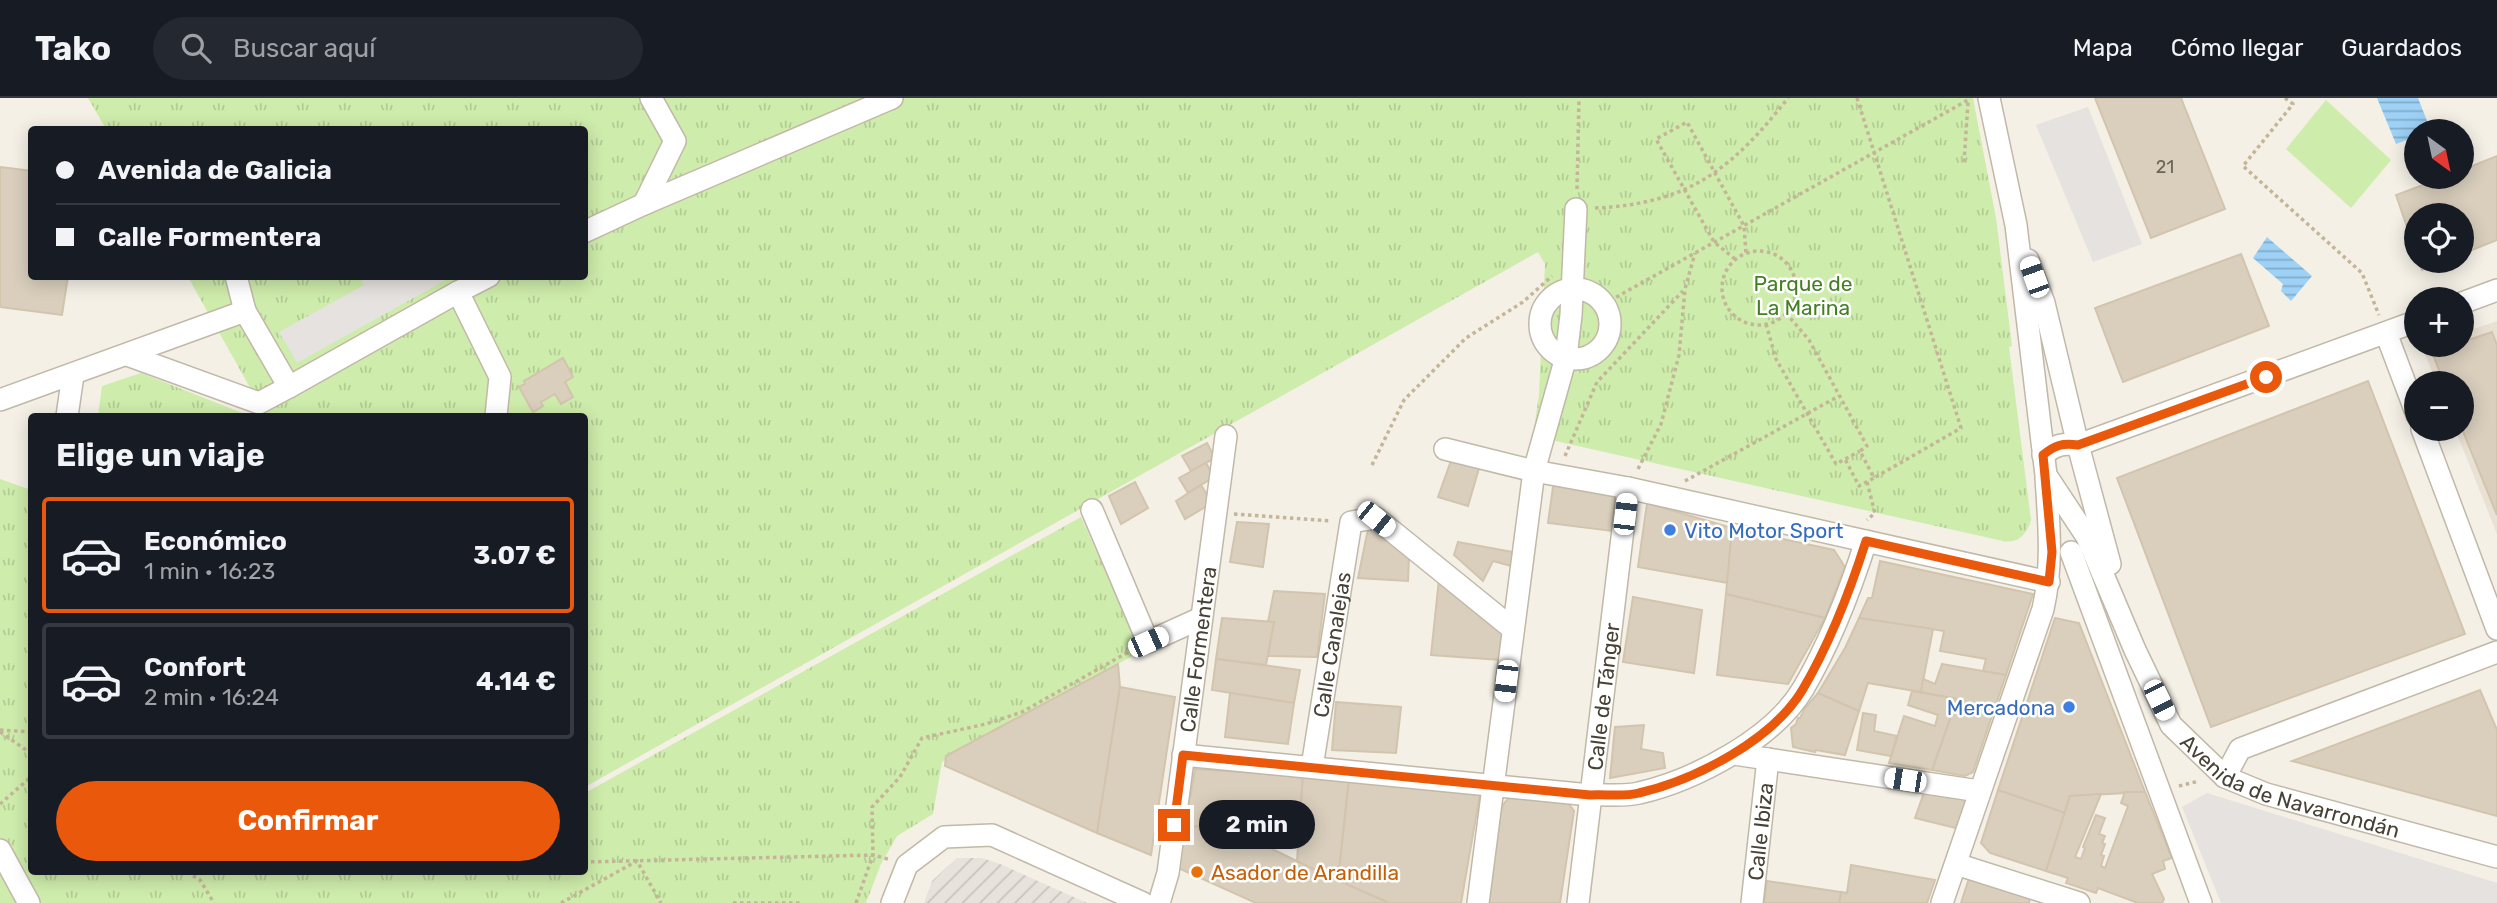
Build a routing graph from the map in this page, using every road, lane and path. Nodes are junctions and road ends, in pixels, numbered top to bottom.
1 (651, 98) edge
2 (892, 98) edge
3 (1579, 98) edge
4 (1788, 98) edge
5 (1857, 98) edge
6 (2285, 98) edge
7 (1976, 99) edge
8 (1874, 153) junction
9 (1964, 162) dead end
10 (1716, 174) junction
11 (1684, 191) junction
12 (644, 204) junction
13 (1576, 209) junction
14 (2016, 225) junction
15 (1744, 226) junction
16 (588, 230) edge
17 (1714, 243) junction
18 (1695, 253) junction
19 (1746, 253) junction
20 (1574, 256) junction
21 (1735, 259) junction
22 (237, 280) edge
23 (482, 280) edge
24 (1573, 289) junction
25 (1685, 289) junction
26 (2497, 290) edge
27 (458, 292) junction
28 (2474, 299) edge
29 (1604, 304) junction
30 (245, 311) junction
31 (1786, 313) junction
32 (1766, 324) junction
33 (2404, 326) edge
34 (2386, 333) junction
35 (127, 355) junction
36 (1566, 358) junction
37 (73, 375) junction
38 (2404, 381) edge
39 (289, 387) junction
40 (1839, 396) junction
41 (0, 400) edge
42 (67, 413) edge
43 (496, 413) edge
44 (1807, 414) junction
45 (2122, 429) junction
46 (1226, 436) dead end
47 (2426, 441) edge
48 (2078, 445) junction
49 (1445, 449) dead end
50 (1860, 451) junction
51 (1844, 459) junction
52 (1371, 466) dead end
53 (1534, 471) junction
54 (2048, 472) junction
55 (1557, 475) junction
56 (2086, 476) junction
57 (1874, 478) junction
58 (1867, 482) junction
59 (1628, 488) junction
60 (1659, 495) junction
61 (1092, 510) dead end
62 (1215, 513) junction
63 (1351, 522) junction
64 (1857, 539) junction
65 (2071, 552) dead end
66 (2049, 582) junction
67 (1201, 618) junction
68 (1513, 629) junction
69 (2497, 629) edge
70 (1148, 642) junction
71 (2135, 650) junction
72 (2497, 652) edge
73 (0, 731) edge
74 (28, 732) edge
75 (28, 751) edge
76 (1734, 754) junction
77 (1183, 755) junction
78 (1768, 759) junction
79 (1312, 767) junction
80 (2225, 777) junction
81 (28, 780) edge
82 (1493, 785) junction
83 (1979, 791) junction
84 (2161, 793) junction
85 (1590, 795) junction
86 (0, 804) edge
87 (873, 855) junction
88 (2497, 857) edge
89 (5, 859) edge
90 (637, 861) junction
91 (588, 862) edge
92 (1956, 864) junction
93 (907, 866) junction
94 (192, 875) edge
95 (8, 903) edge
96 (29, 903) edge
97 (214, 903) edge
98 (561, 903) edge
99 (661, 903) edge
100 (733, 903) edge
101 (803, 903) edge
102 (856, 903) edge
103 (892, 903) edge
104 (1143, 903) edge
105 (1159, 903) edge
106 (1478, 903) edge
107 (1578, 903) edge
108 (1752, 903) edge
109 (1942, 903) edge
110 (2079, 903) edge
111 (2201, 903) edge

1 - 12 street
2 - 12 street
3 - 13 path
4 - 10 path
5 - 8 path
6 - 34 path
7 - 8 path
7 - 9 path
7 - 14 street, Avenida de Navarrondán
8 - 15 path
8 - 57 path
10 - 11 path
10 - 11 path
10 - 15 path
11 - 13 path
11 - 17 path
12 - 16 street
13 - 20 street
14 - 48 street, Avenida de Navarrondán
14 - 54 street, Avenida de Navarrondán
15 - 17 path
15 - 19 path
17 - 18 path
17 - 21 path
18 - 25 path
18 - 29 path
19 - 21 path
19 - 31 path
20 - 24 street
20 - 52 path
21 - 32 path
22 - 30 street
23 - 27 street
24 - 29 street
24 - 36 street
24 - 36 street
25 - 55 path
25 - 59 path
26 - 28 street
27 - 39 street
27 - 43 street
29 - 36 street
30 - 35 street
30 - 39 street
31 - 32 path
31 - 40 path
32 - 44 path
33 - 34 street
34 - 38 street
34 - 45 street
35 - 37 street
35 - 39 street
36 - 53 street
37 - 41 street
37 - 42 street
40 - 44 path
40 - 50 path
44 - 51 path
44 - 60 path
45 - 48 street
45 - 56 street
46 - 62 street, Calle Formentera
47 - 69 street
48 - 54 street
48 - 56 street, Avenida de Navarrondán
49 - 53 street
50 - 51 path
50 - 57 path
51 - 58 path
53 - 55 street
53 - 68 street
54 - 56 street
54 - 66 street
54 - 71 street, Avenida de Navarrondán
55 - 59 street
56 - 71 street, Avenida de Navarrondán
57 - 58 path
58 - 64 path
59 - 60 street
59 - 85 street, Calle de Tánger
60 - 64 street
61 - 70 street
62 - 63 path
62 - 67 street, Calle Formentera
63 - 68 street
63 - 79 street, Calle Canalejas
64 - 66 street
64 - 76 street
65 - 84 street
66 - 83 street
67 - 70 street
67 - 77 street, Calle Formentera
68 - 82 street
70 - 87 path
71 - 80 street, Avenida de Navarrondán
72 - 80 street
73 - 74 path
73 - 75 path
76 - 78 street
76 - 85 street
77 - 79 street
77 - 105 street, Calle Formentera
78 - 83 street
78 - 108 street, Calle Ibiza
79 - 82 street
80 - 84 path
80 - 88 street, Avenida de Navarrondán
81 - 86 path
82 - 85 street
82 - 106 street
83 - 92 street
84 - 111 street
85 - 107 street, Calle de Tánger
87 - 90 path
87 - 93 path
87 - 102 path
89 - 95 street
89 - 96 street
90 - 91 path
90 - 98 path
90 - 99 path
92 - 109 street
92 - 110 street
93 - 103 street
93 - 104 street
94 - 97 path
100 - 101 path

